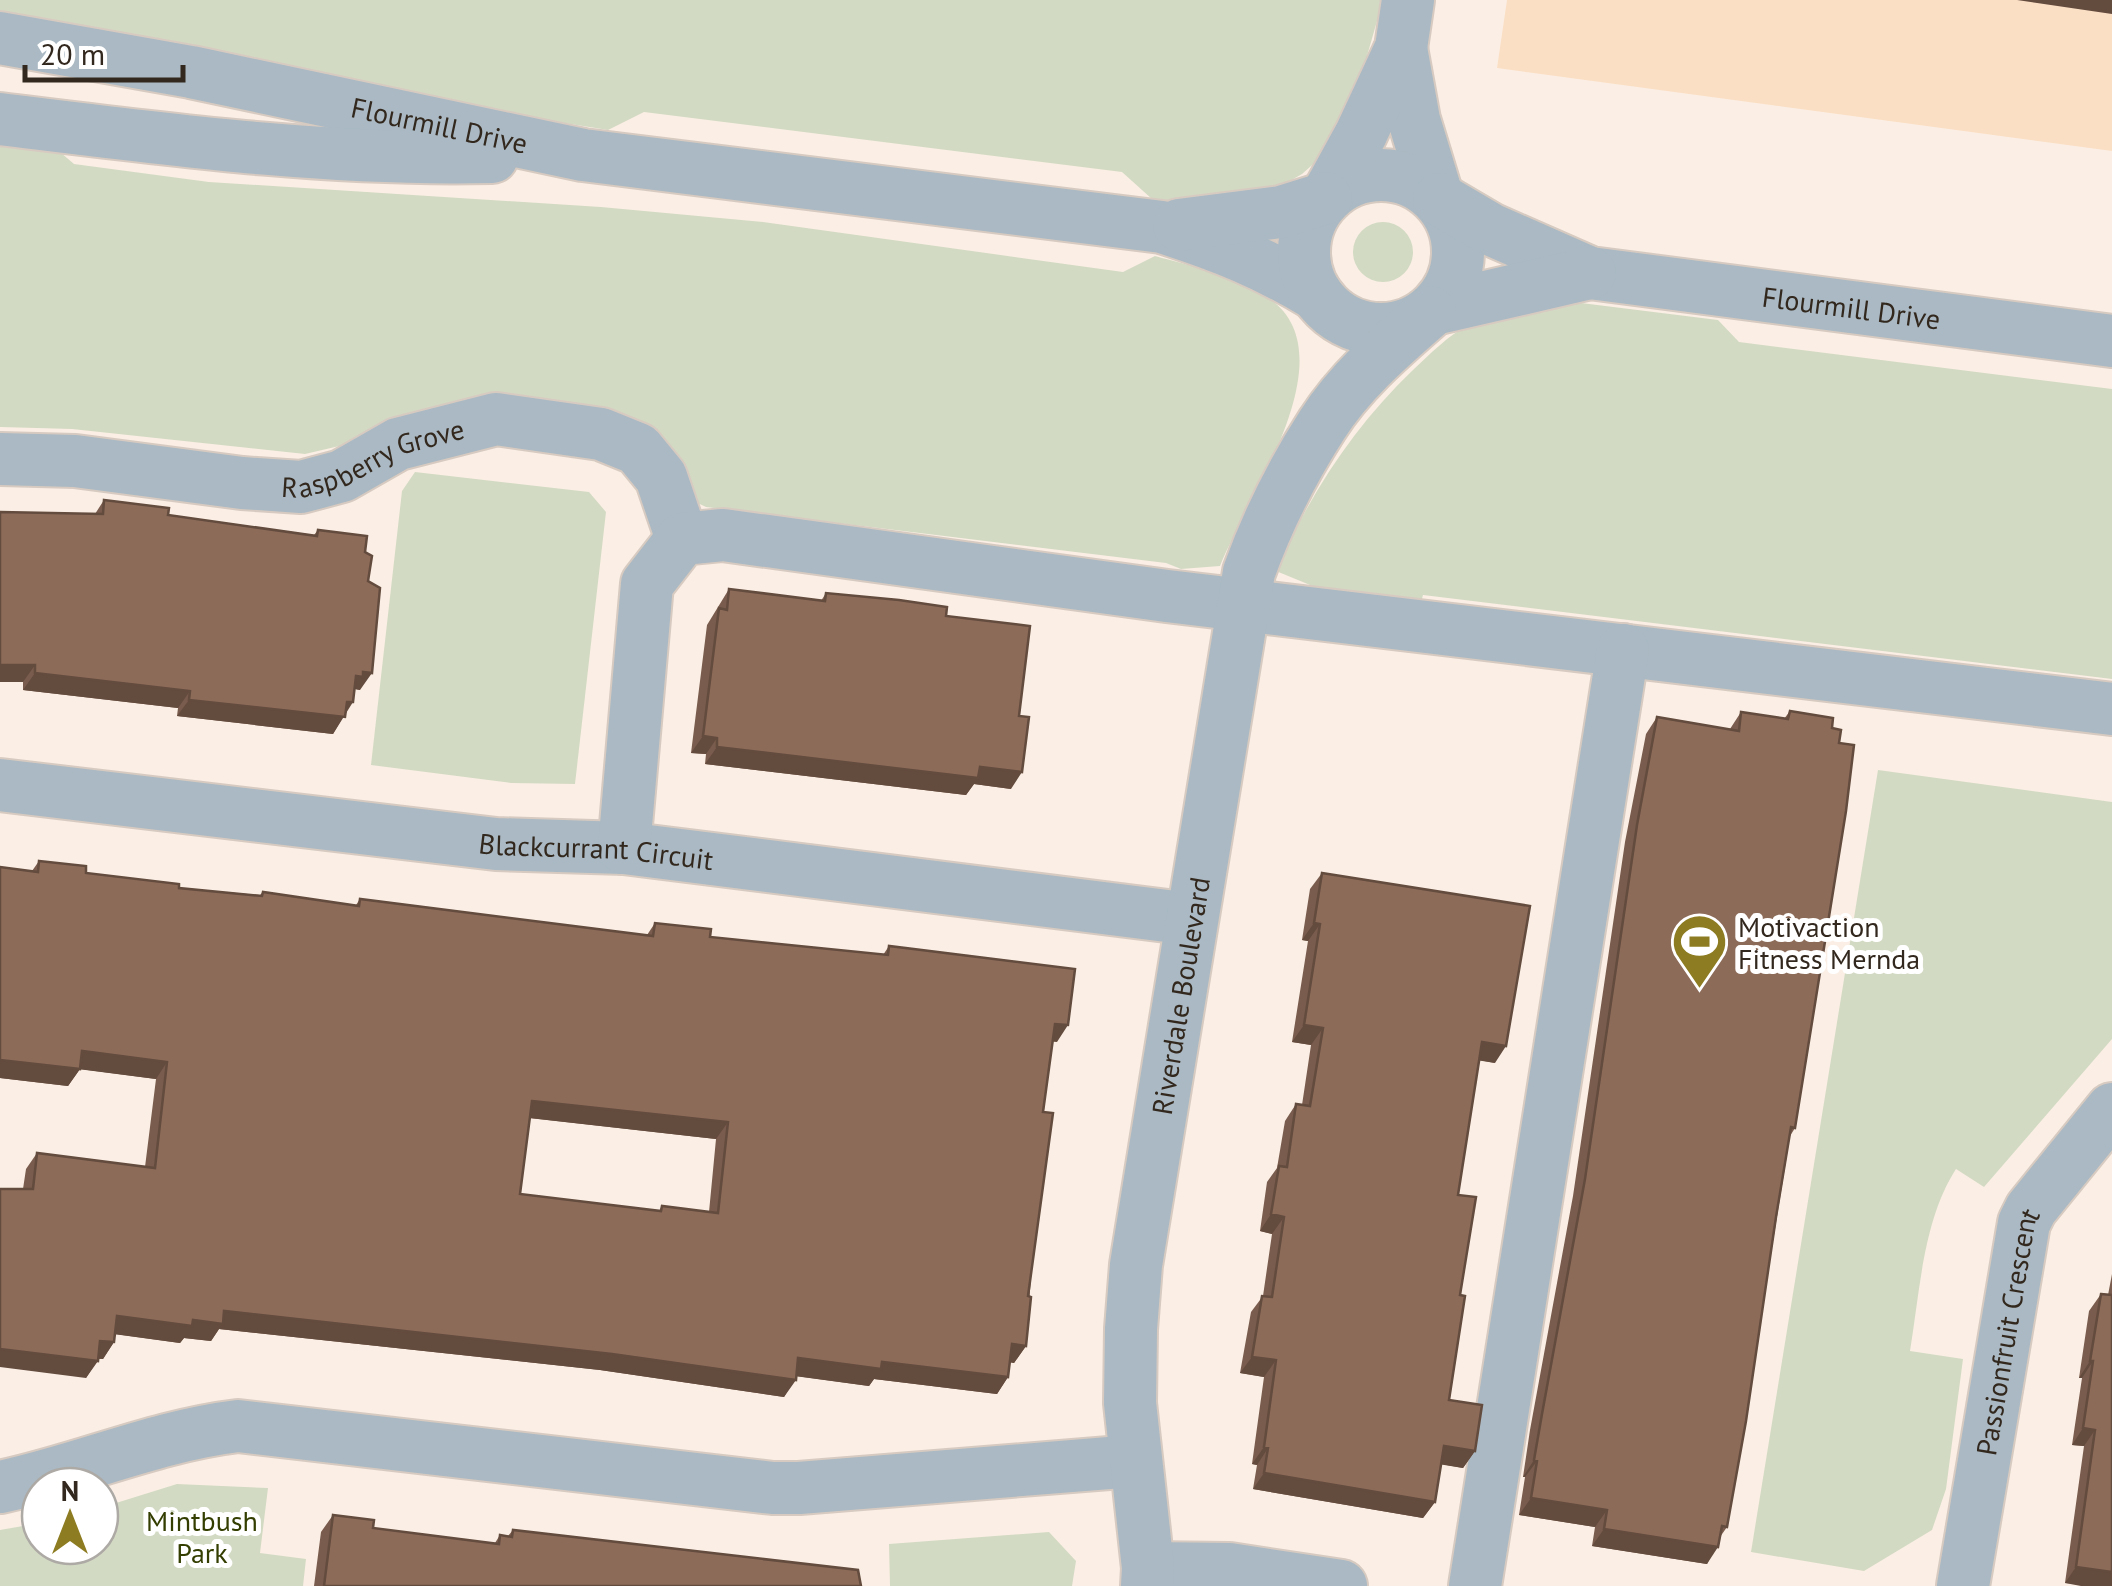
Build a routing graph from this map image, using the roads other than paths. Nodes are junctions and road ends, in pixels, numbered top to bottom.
1 (1404, 24) edge
2 (0, 38) edge
3 (0, 118) edge
4 (583, 155) junction
5 (1327, 197) junction
6 (1439, 199) junction
7 (1162, 227) junction
8 (1590, 273) junction
9 (1317, 296) junction
10 (1432, 311) junction
11 (2112, 340) edge
12 (1322, 424) junction
13 (0, 459) edge
14 (682, 539) junction
15 (1242, 605) junction
16 (1623, 650) junction
17 (2112, 709) edge
18 (0, 785) edge
19 (624, 848) junction
20 (1191, 919) junction
21 (2112, 1109) edge
22 (1134, 1461) junction
23 (0, 1487) edge
24 (1148, 1577) edge
25 (1341, 1586) edge
26 (1476, 1586) edge
27 (1962, 1586) edge

1 - 5 street
1 - 6 street
2 - 4 street, Flourmill Drive
3 - 4 street, Flourmill Drive
4 - 7 street, Flourmill Drive
5 - 6 street
5 - 7 street, Flourmill Drive
5 - 9 street
6 - 8 street, Flourmill Drive
6 - 10 street
7 - 9 street, Flourmill Drive
8 - 10 street, Flourmill Drive
8 - 11 street, Flourmill Drive
9 - 10 street
9 - 12 street, Riverdale Boulevard
10 - 12 street, Riverdale Boulevard
12 - 15 street, Riverdale Boulevard
13 - 14 street, Raspberry Grove
14 - 15 street
14 - 19 street
15 - 16 street
15 - 20 street, Riverdale Boulevard
16 - 17 street
16 - 26 street
18 - 19 street, Blackcurrant Circuit
19 - 20 street, Blackcurrant Circuit
20 - 22 street, Riverdale Boulevard
21 - 27 street, Passionfruit Crescent
22 - 23 street
22 - 24 street, Riverdale Boulevard
24 - 25 street

